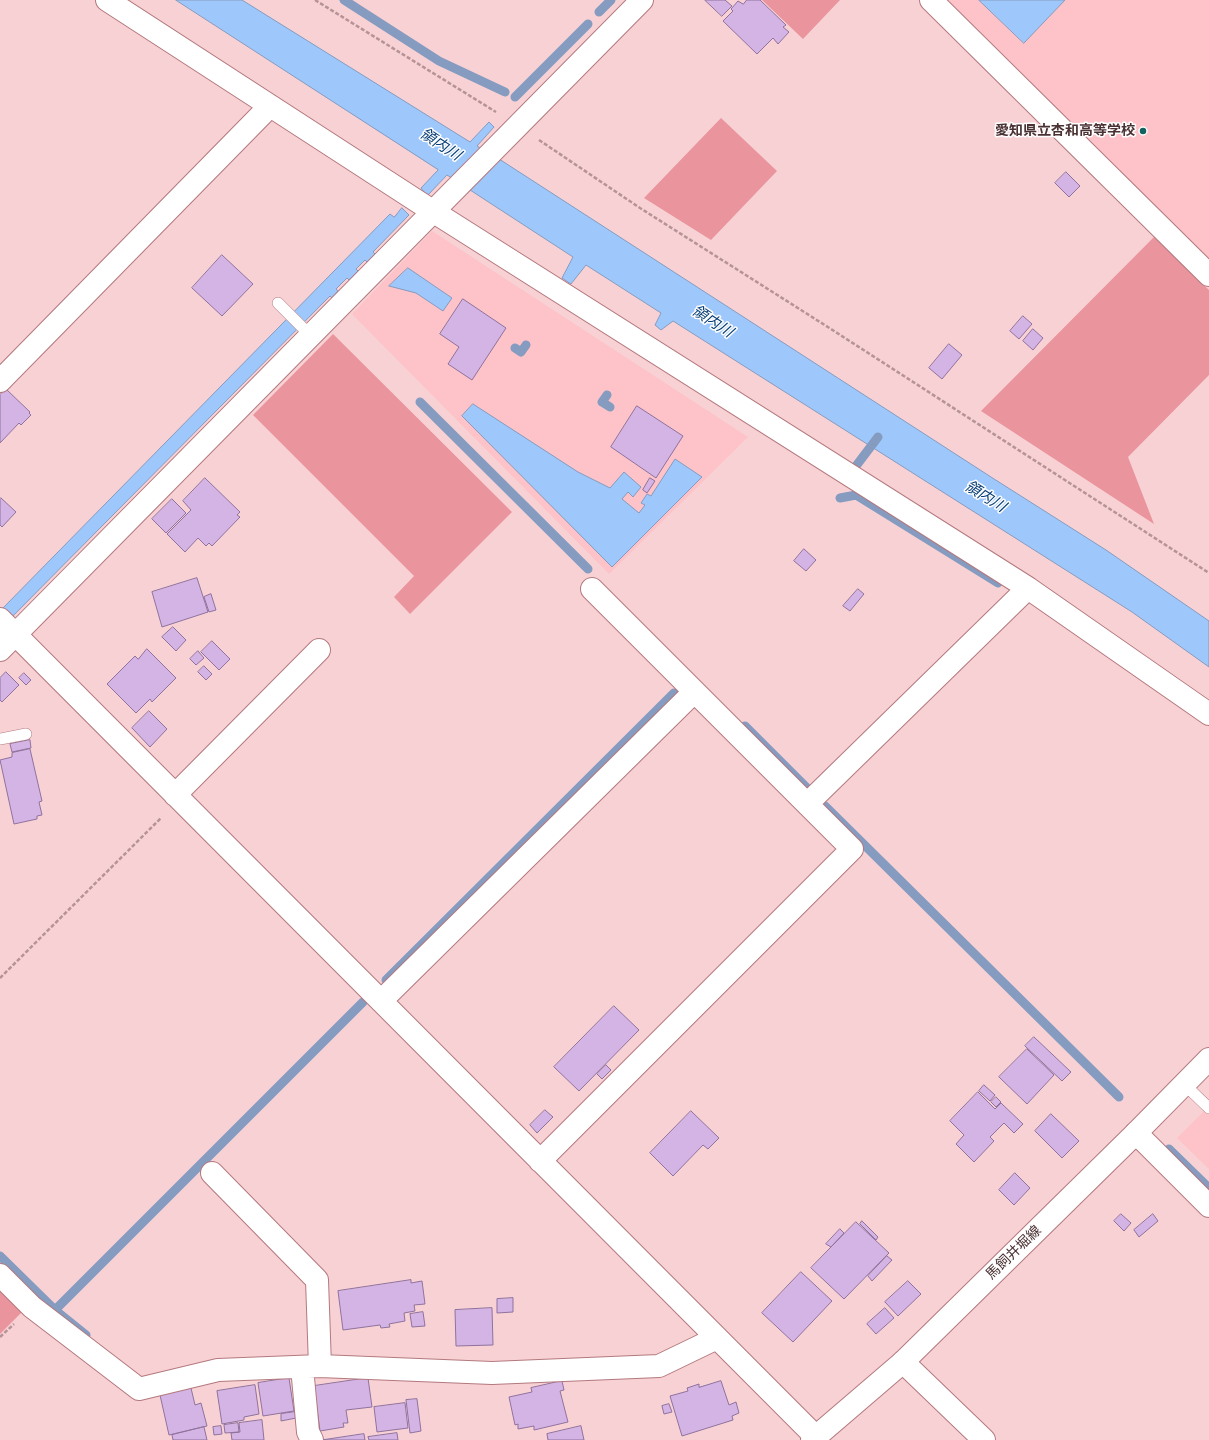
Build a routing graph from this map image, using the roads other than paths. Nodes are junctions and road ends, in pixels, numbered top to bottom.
1 (107, 0) edge
2 (642, 0) edge
3 (931, 0) edge
4 (270, 106) junction
5 (435, 210) junction
6 (1209, 275) edge
7 (278, 302) dead end
8 (308, 332) junction
9 (0, 381) edge
10 (1028, 588) junction
11 (592, 589) dead end
12 (9, 628) edge
13 (0, 650) edge
14 (319, 650) dead end
15 (694, 692) junction
16 (1209, 714) edge
17 (26, 734) dead end
18 (0, 739) edge
19 (177, 797) junction
20 (807, 804) junction
21 (381, 1002) junction
22 (1209, 1059) edge
23 (1184, 1084) junction
24 (1209, 1108) edge
25 (1136, 1133) junction
26 (540, 1161) junction
27 (212, 1173) dead end
28 (1209, 1206) edge
29 (0, 1275) edge
30 (717, 1338) junction
31 (903, 1362) junction
32 (311, 1367) junction
33 (814, 1438) edge
34 (312, 1440) edge
35 (984, 1440) edge

1 - 4 street
2 - 5 street
3 - 6 street
4 - 5 street
4 - 9 street
5 - 8 street
5 - 10 street
7 - 8 lane
8 - 12 street
10 - 16 street
10 - 20 street
11 - 15 street
12 - 13 street
12 - 19 street
14 - 19 street
15 - 20 street
15 - 21 street
17 - 18 lane
19 - 21 street
20 - 26 street
21 - 26 street
22 - 23 street, 馬飼井堀線
23 - 24 lane
23 - 25 street, 馬飼井堀線
25 - 28 street
25 - 31 street, 馬飼井堀線
26 - 30 street
27 - 32 street
29 - 32 street
30 - 32 street
30 - 33 street
31 - 33 street, 馬飼井堀線
31 - 35 street
32 - 34 street

